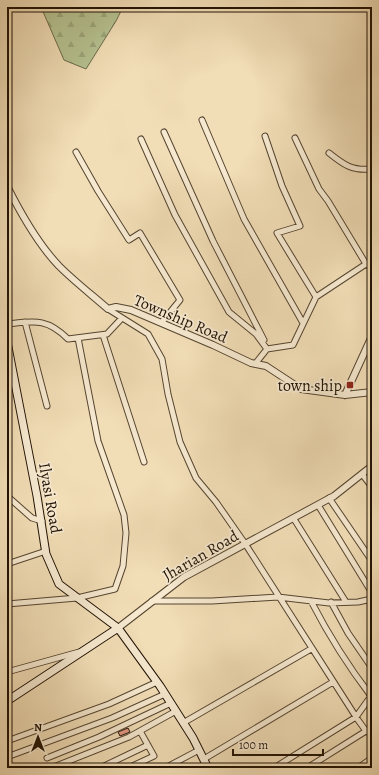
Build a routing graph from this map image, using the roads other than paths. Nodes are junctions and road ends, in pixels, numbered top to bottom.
1 (202, 120) dead end
2 (164, 132) dead end
3 (265, 136) dead end
4 (295, 138) dead end
5 (141, 139) dead end
6 (76, 152) dead end
7 (329, 153) dead end
8 (372, 169) edge
9 (7, 186) edge
10 (366, 264) junction
11 (372, 268) edge
12 (316, 297) junction
13 (108, 309) junction
14 (122, 318) junction
15 (25, 322) junction
16 (162, 322) junction
17 (304, 323) junction
18 (7, 324) edge
19 (103, 335) junction
20 (372, 336) edge
21 (78, 338) junction
22 (7, 342) edge
23 (267, 349) junction
24 (255, 364) junction
25 (372, 392) edge
26 (346, 395) junction
27 (47, 406) dead end
28 (144, 462) dead end
29 (372, 466) edge
30 (362, 474) junction
31 (372, 487) edge
32 (7, 496) edge
33 (330, 498) junction
34 (318, 505) junction
35 (294, 519) junction
36 (42, 521) junction
37 (246, 545) junction
38 (46, 551) junction
39 (372, 561) edge
40 (7, 564) edge
41 (372, 593) edge
42 (278, 597) junction
43 (77, 598) junction
44 (372, 599) edge
45 (311, 600) junction
46 (151, 602) junction
47 (331, 602) junction
48 (346, 602) junction
49 (7, 604) edge
50 (118, 628) junction
51 (311, 649) junction
52 (83, 651) junction
53 (372, 668) edge
54 (7, 672) edge
55 (157, 682) junction
56 (333, 682) junction
57 (165, 694) junction
58 (7, 701) edge
59 (171, 703) junction
60 (176, 711) junction
61 (356, 716) junction
62 (183, 723) junction
63 (140, 731) junction
64 (366, 731) junction
65 (372, 734) edge
66 (7, 741) edge
67 (148, 745) junction
68 (199, 750) junction
69 (372, 752) edge
70 (7, 757) edge
71 (47, 758) dead end
72 (204, 759) junction
73 (51, 768) edge
74 (100, 768) edge
75 (128, 768) edge
76 (165, 768) edge
77 (208, 768) edge
78 (274, 768) edge
79 (306, 768) edge
80 (358, 768) edge

1 - 17 street
2 - 23 street
3 - 12 street
4 - 10 street
5 - 23 street
6 - 16 street
7 - 8 street
9 - 13 street, Township Road
10 - 11 street
10 - 12 street
12 - 17 street
13 - 14 street
13 - 16 street, Township Road
14 - 19 street
14 - 37 street
15 - 18 street
15 - 21 street
15 - 27 street
16 - 24 street, Township Road
17 - 23 street
19 - 21 street
19 - 28 street
20 - 26 street
21 - 43 street
22 - 36 main road, Ilyasi Road
23 - 24 street
24 - 26 street, Township Road
25 - 26 street, Township Road
29 - 30 street, Jharian Road
30 - 31 street
30 - 33 street, Jharian Road
32 - 36 street
33 - 34 street, Jharian Road
33 - 39 street
34 - 35 street, Jharian Road
34 - 41 street
35 - 37 street, Jharian Road
35 - 48 street
36 - 38 main road, Ilyasi Road
37 - 42 street
37 - 46 street, Jharian Road
38 - 40 street
38 - 43 main road, Ilyasi Road
42 - 45 street
42 - 46 street
42 - 51 street
43 - 49 street
43 - 50 main road, Ilyasi Road
44 - 48 street
45 - 47 street
45 - 61 street
46 - 50 street, Jharian Road
47 - 48 street
47 - 53 street
50 - 52 main road, Jharian Road
50 - 55 main road, Ilyasi Road
51 - 56 street
51 - 62 street
52 - 54 street
52 - 58 main road, Jharian Road
55 - 57 main road, Ilyasi Road
55 - 66 street
56 - 61 street
56 - 72 street
57 - 59 main road, Ilyasi Road
57 - 70 street
59 - 60 main road, Ilyasi Road
59 - 71 street
60 - 62 main road, Ilyasi Road
60 - 63 street
61 - 64 street
61 - 78 street
62 - 68 main road, Ilyasi Road
63 - 67 street
63 - 73 street
64 - 65 street
64 - 79 street
67 - 74 street
67 - 75 street
68 - 72 main road, Ilyasi Road
68 - 76 street
69 - 80 street
72 - 77 main road, Ilyasi Road

